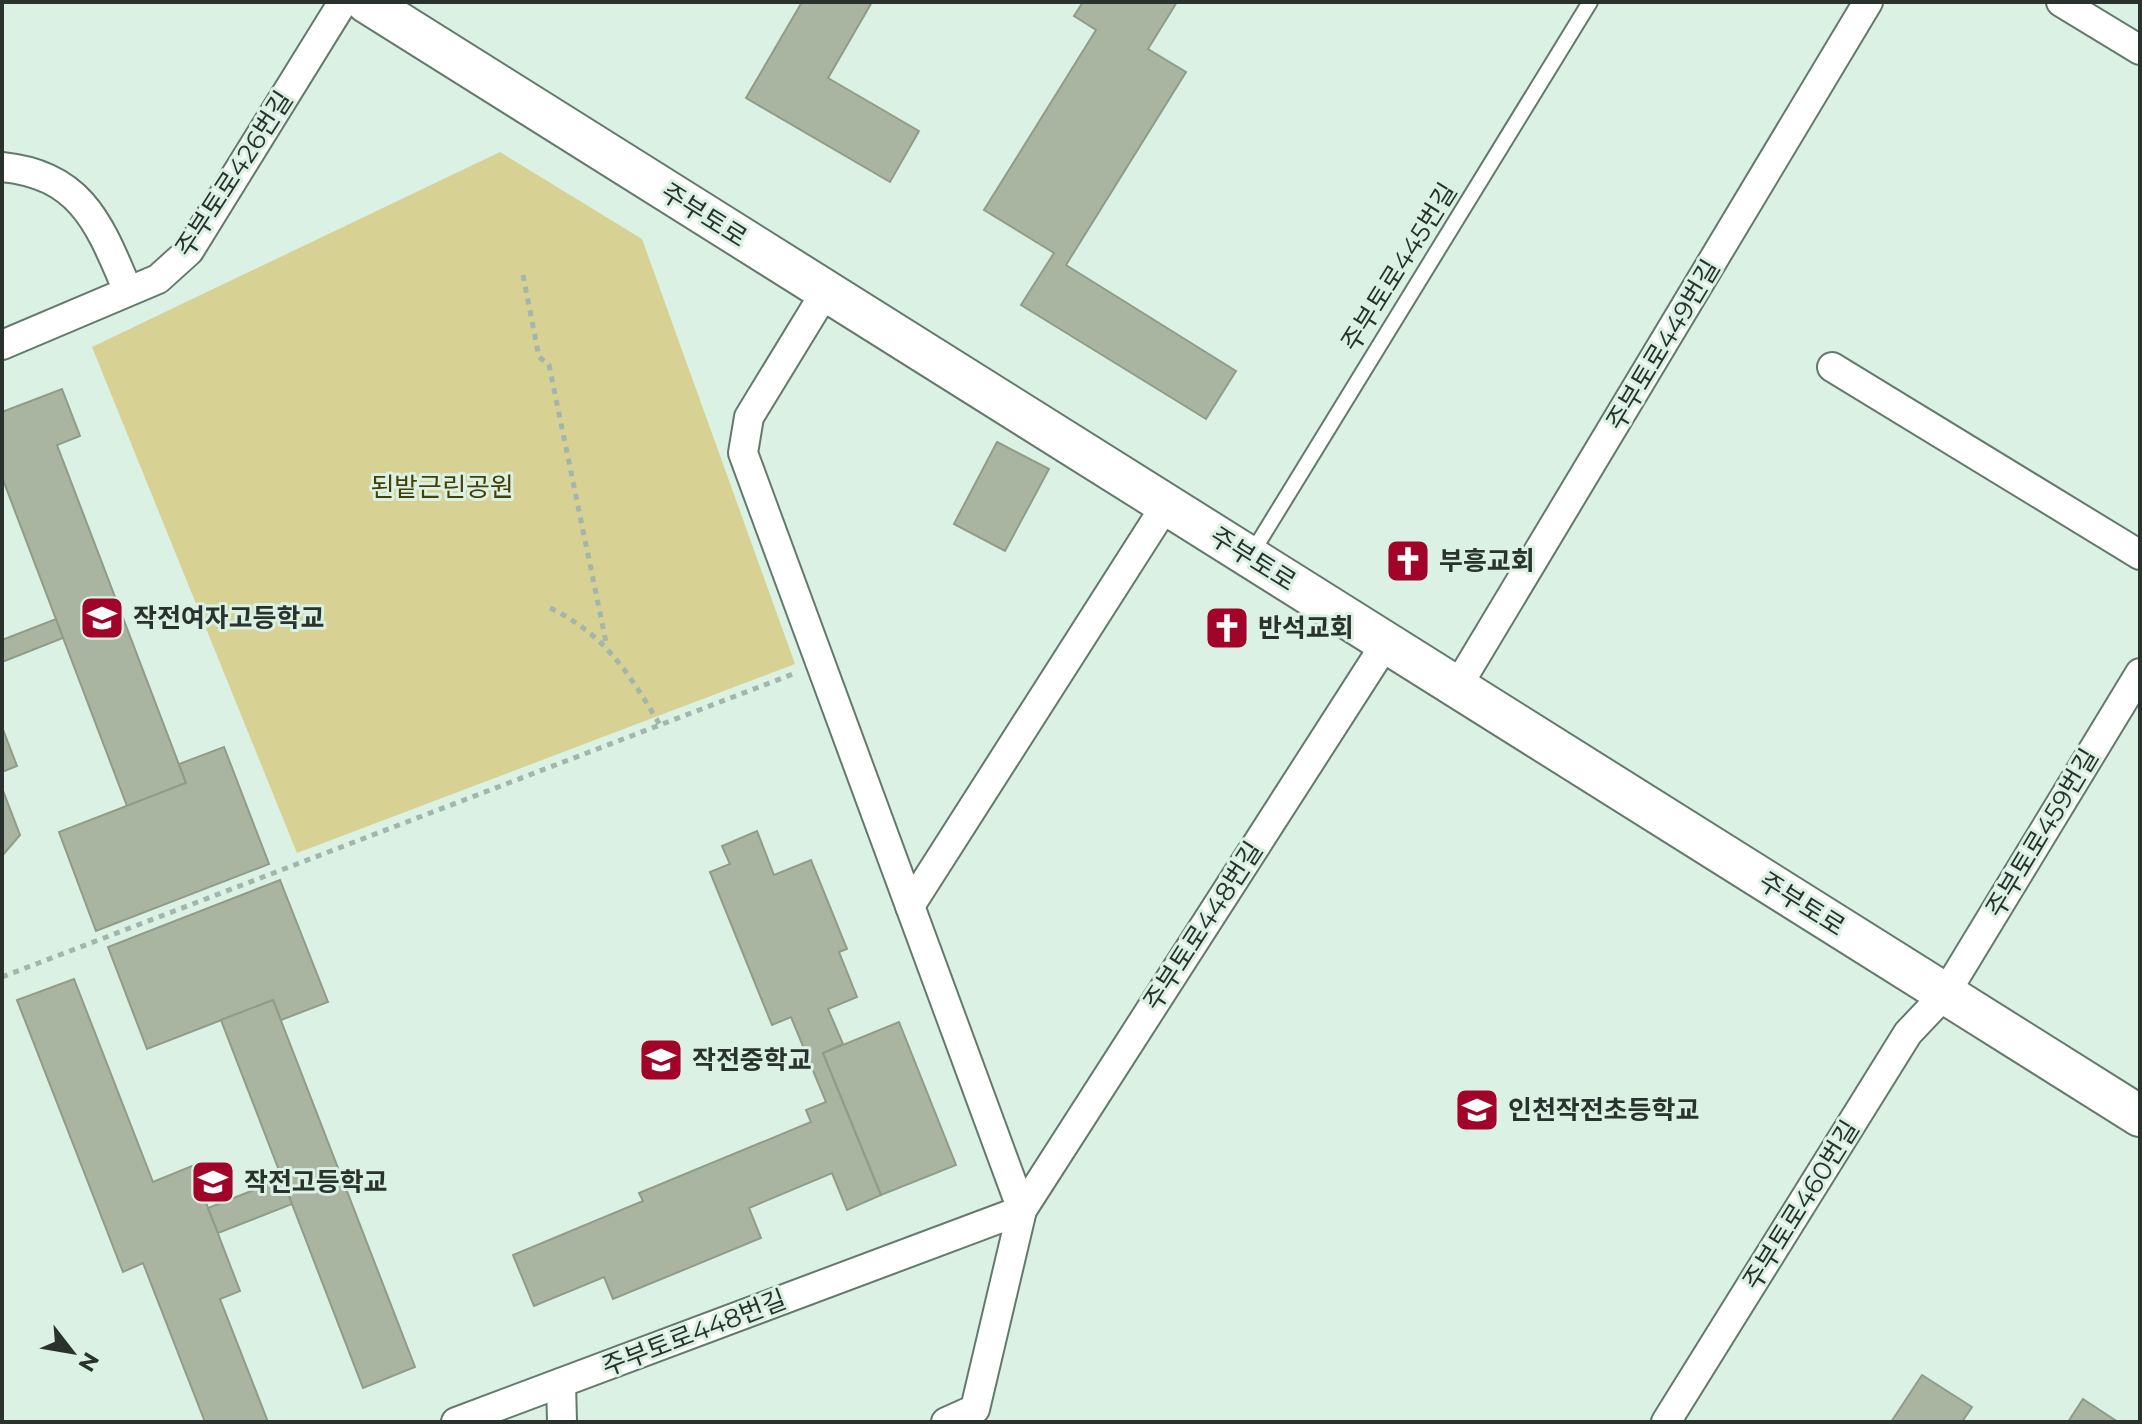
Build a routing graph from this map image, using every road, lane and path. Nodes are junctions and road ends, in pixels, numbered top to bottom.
1 (343, 2) edge
2 (366, 2) edge
3 (1590, 2) edge
4 (1868, 2) edge
5 (2061, 2) edge
6 (2106, 29) junction
7 (2140, 35) edge
8 (2140, 50) edge
9 (2, 167) edge
10 (523, 275) dead end
11 (128, 291) junction
12 (826, 291) junction
13 (2, 345) edge
14 (1832, 367) dead end
15 (1166, 505) junction
16 (2140, 555) edge
17 (1249, 557) junction
18 (550, 608) dead end
19 (1386, 643) junction
20 (607, 647) junction
21 (820, 663) junction
22 (2140, 673) edge
23 (1457, 687) junction
24 (660, 725) junction
25 (910, 906) junction
26 (2, 977) edge
27 (1945, 994) junction
28 (2140, 1116) edge
29 (1022, 1210) junction
30 (561, 1383) junction
31 (456, 1422) edge
32 (562, 1422) edge
33 (946, 1422) edge
34 (1666, 1422) edge

1 - 11 street, 주부토로426번길
2 - 12 main road, 주부토로
3 - 17 lane, 주부토로445번길
4 - 23 street, 주부토로449번길
5 - 6 street
6 - 7 street
6 - 8 street
9 - 11 street
10 - 20 path
11 - 13 street, 주부토로426번길
12 - 15 main road, 주부토로
12 - 21 street
14 - 16 street
15 - 17 main road, 주부토로
15 - 25 street
17 - 19 main road, 주부토로
18 - 20 path
19 - 23 main road, 주부토로
19 - 29 street, 주부토로448번길
20 - 24 path
21 - 24 path
21 - 25 street
22 - 27 street, 주부토로459번길
23 - 27 main road, 주부토로
24 - 26 path
25 - 29 street
27 - 28 main road, 주부토로
27 - 34 street, 주부토로460번길
29 - 30 street, 주부토로448번길
29 - 33 street, 주부토로448번길
30 - 31 street, 주부토로448번길
30 - 32 street

